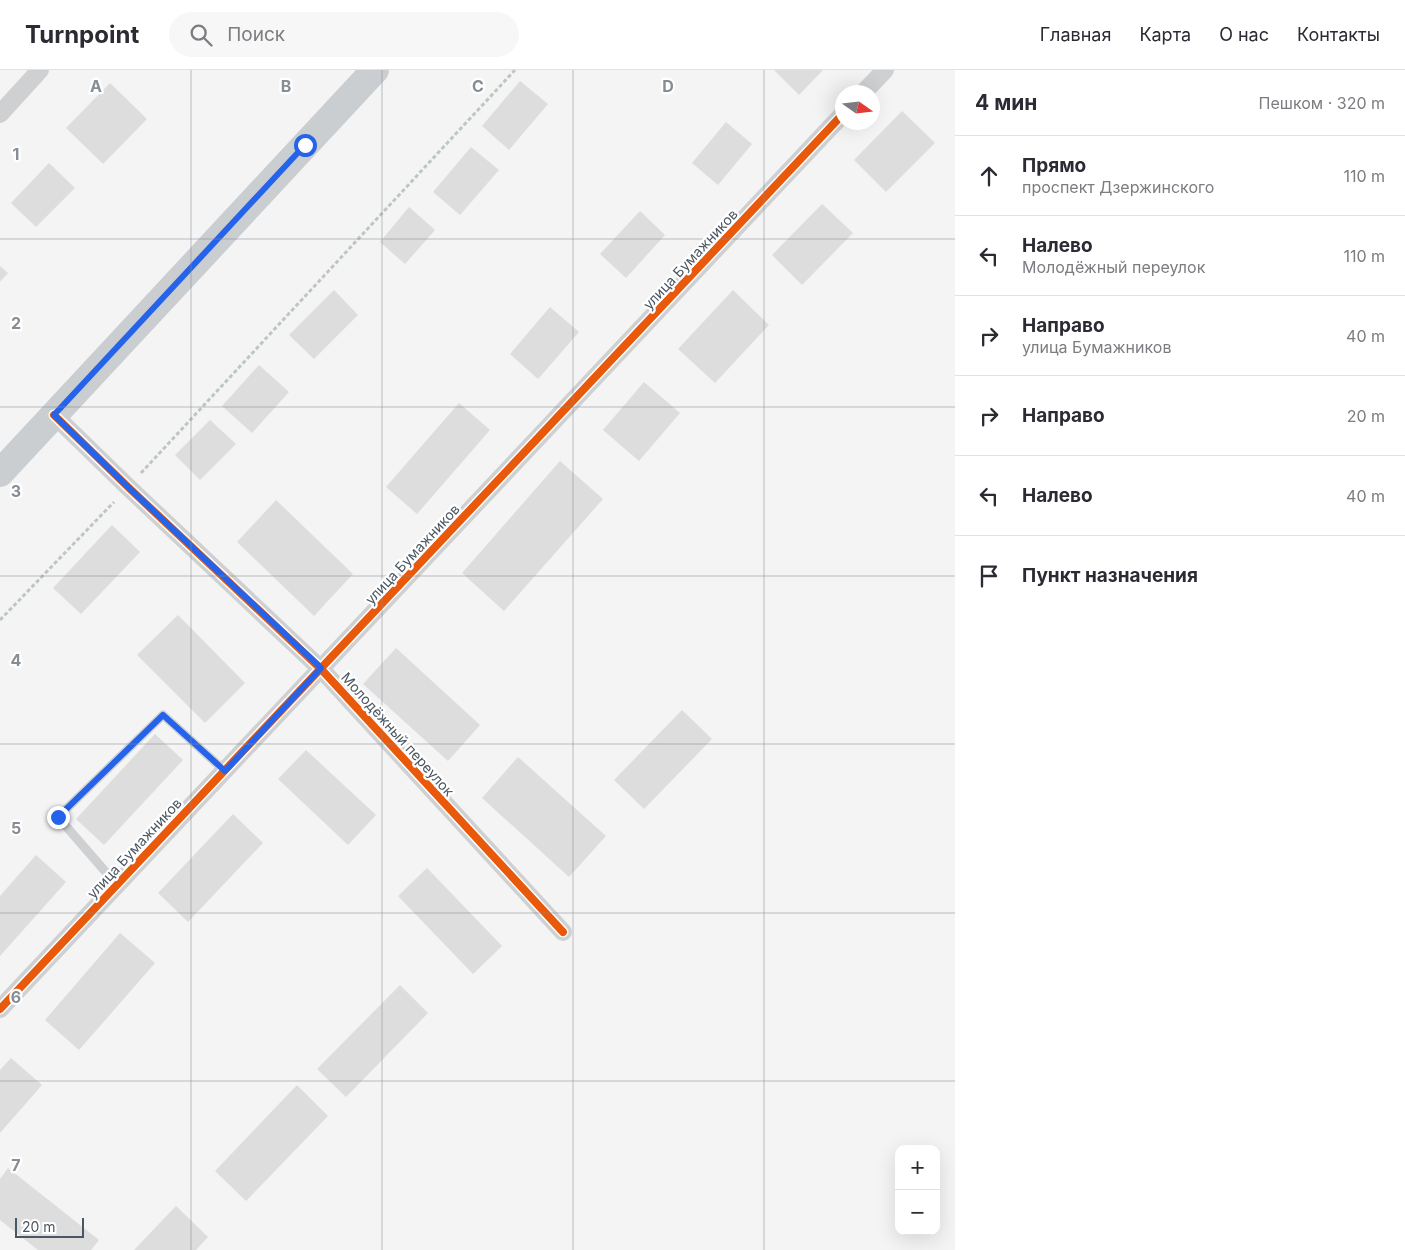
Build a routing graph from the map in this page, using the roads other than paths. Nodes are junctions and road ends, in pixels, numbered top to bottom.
1 (40, 70) edge
2 (375, 70) edge
3 (885, 70) edge
4 (871, 85) edge
5 (1, 111) edge
6 (835, 122) edge
7 (54, 415) junction
8 (0, 473) edge
9 (321, 668) junction
10 (225, 771) junction
11 (117, 885) junction
12 (563, 932) dead end
13 (3, 1000) edge

1 - 5 street
2 - 7 main road
3 - 4 street
6 - 9 street, улица Бумажников
7 - 8 main road
7 - 9 street, Молодёжный переулок
9 - 10 street, улица Бумажников
9 - 12 street, Молодёжный переулок
10 - 11 street, улица Бумажников
10 - 11 lane
11 - 13 street, улица Бумажников

